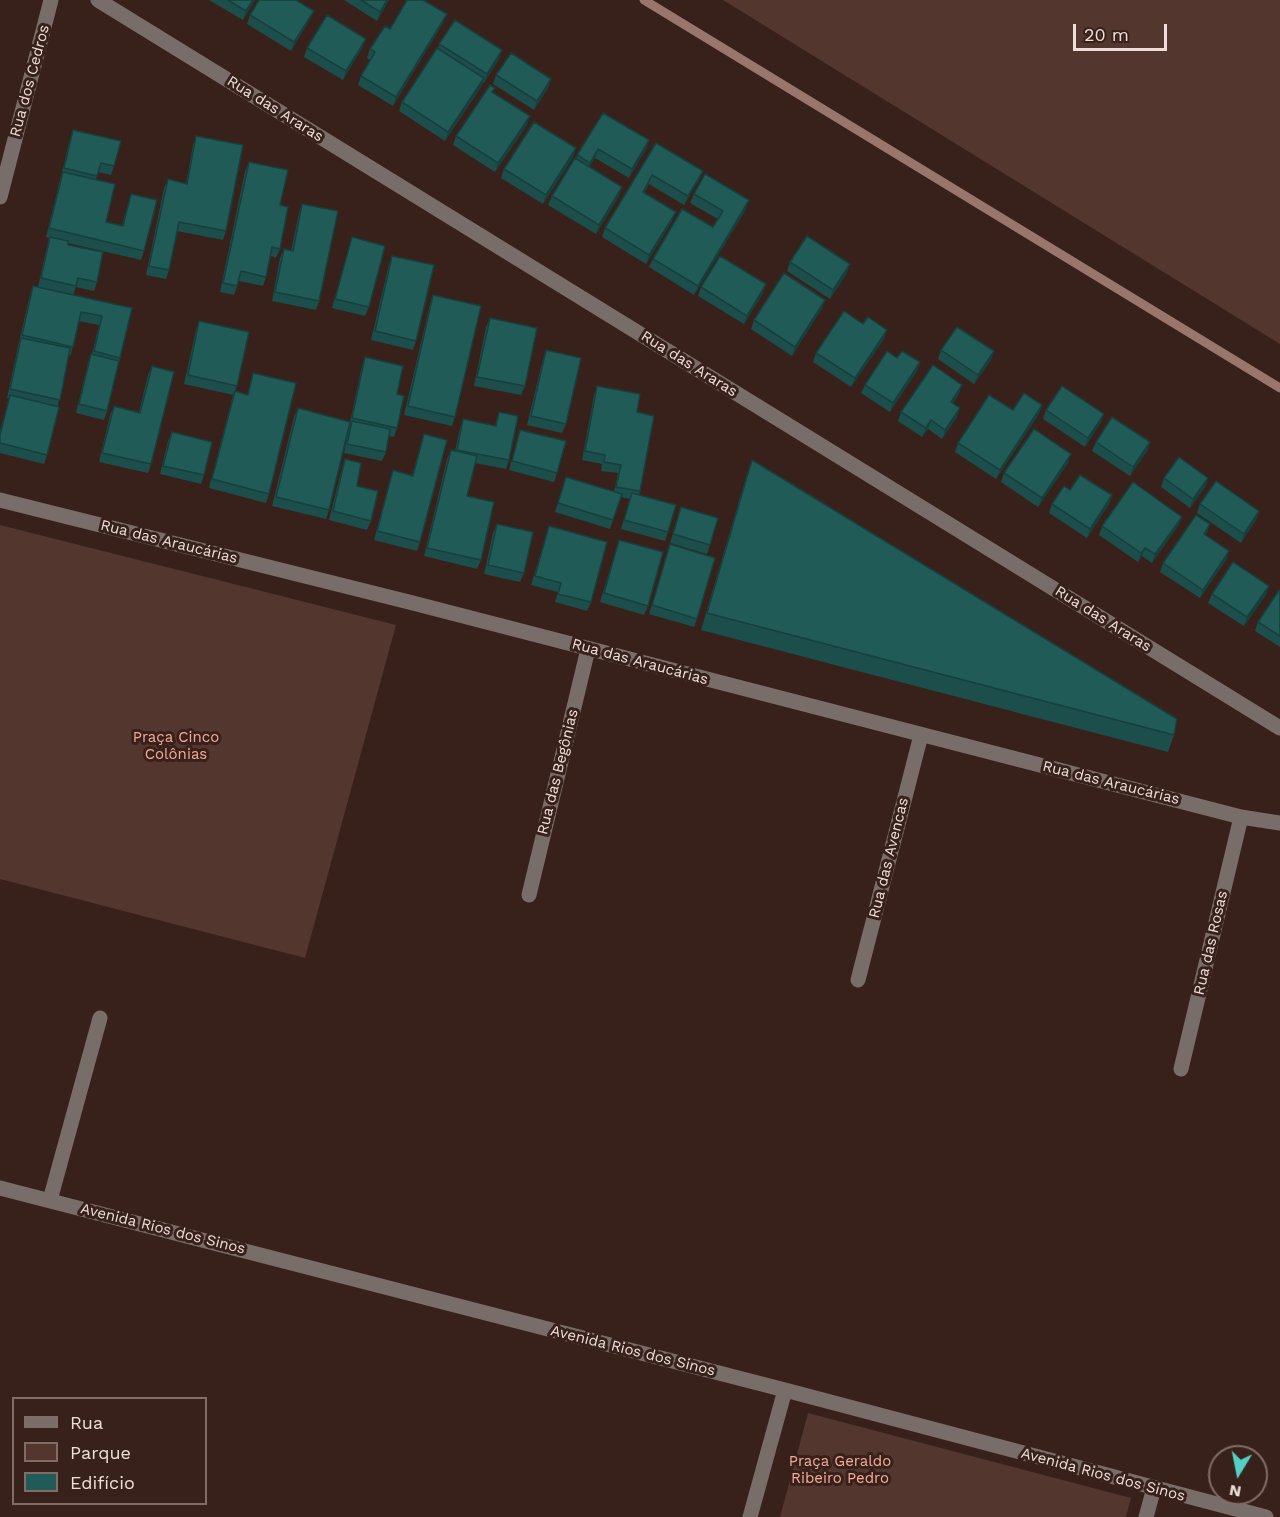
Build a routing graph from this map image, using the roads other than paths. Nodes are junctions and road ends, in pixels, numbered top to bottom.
1 (51, 0) edge
2 (98, 0) edge
3 (0, 197) edge
4 (0, 500) edge
5 (588, 649) junction
6 (1280, 728) edge
7 (921, 735) junction
8 (1241, 817) junction
9 (1280, 823) edge
10 (528, 895) dead end
11 (858, 980) dead end
12 (100, 1017) dead end
13 (1181, 1069) dead end
14 (0, 1188) edge
15 (50, 1200) junction
16 (785, 1390) junction
17 (1154, 1488) junction
18 (750, 1517) edge
19 (1146, 1517) edge
20 (1266, 1517) edge

1 - 3 street, Rua dos Cedros
2 - 6 street, Rua das Araras
4 - 5 street, Rua das Araucárias
5 - 7 street, Rua das Araucárias
5 - 10 street, Rua das Begônias
7 - 8 street, Rua das Araucárias
7 - 11 street, Rua das Avencas
8 - 9 street, Rua das Araucárias
8 - 13 street, Rua das Rosas
12 - 15 street
14 - 15 street, Avenida Rios dos Sinos
15 - 16 street, Avenida Rios dos Sinos
16 - 17 street, Avenida Rios dos Sinos
16 - 18 street
17 - 19 street
17 - 20 street, Avenida Rios dos Sinos

